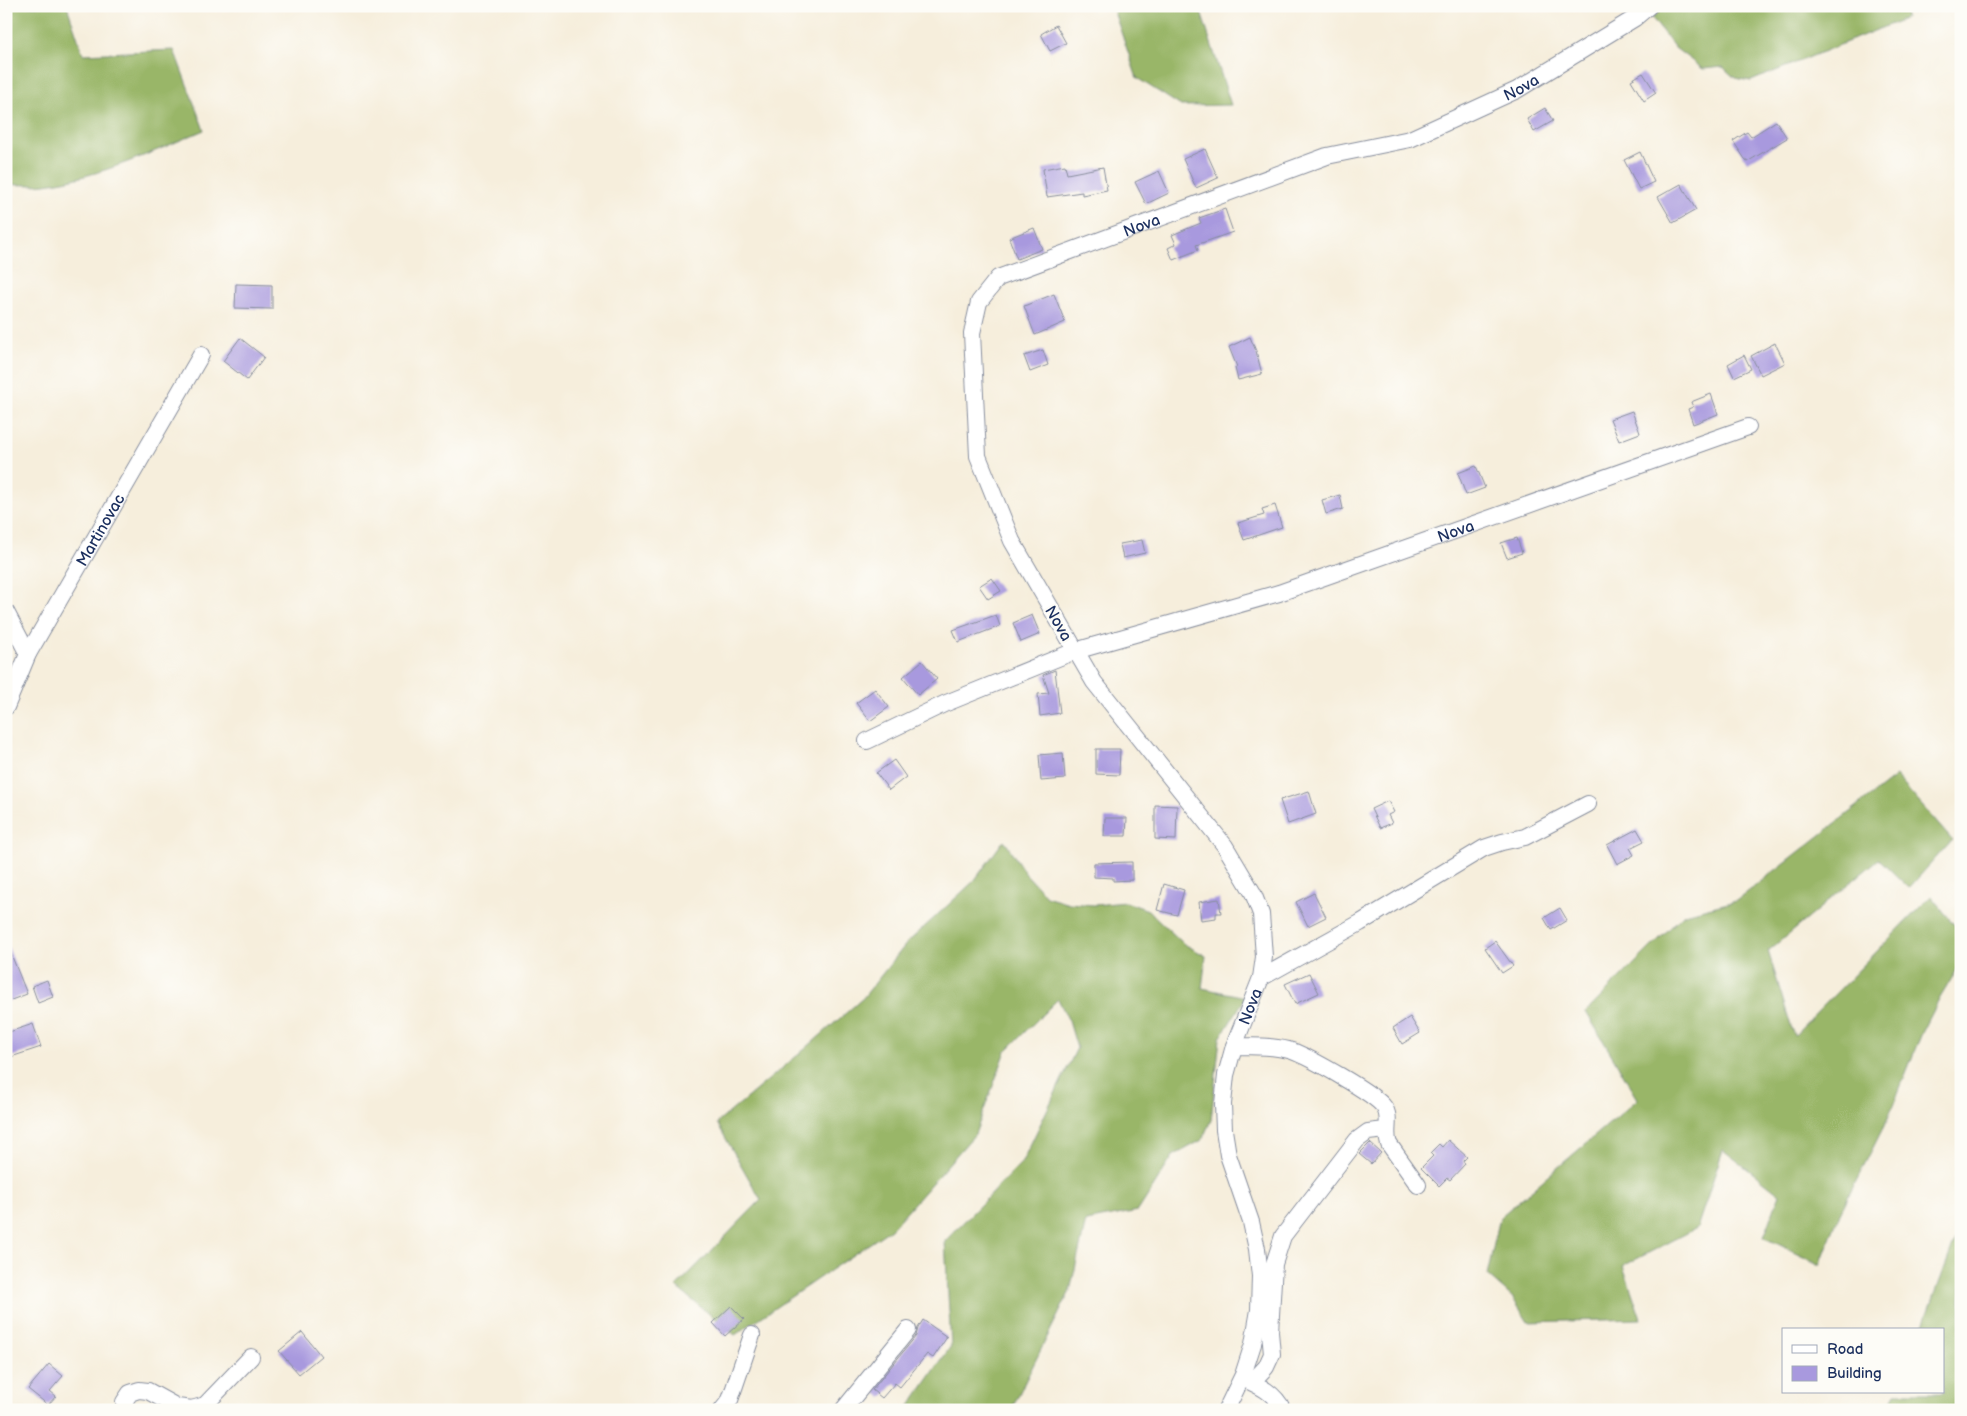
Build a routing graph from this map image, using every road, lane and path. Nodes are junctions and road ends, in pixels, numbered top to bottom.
1 (1649, 6) edge
2 (200, 355) dead end
3 (1748, 428) dead end
4 (6, 612) edge
5 (1075, 651) junction
6 (28, 654) junction
7 (6, 707) edge
8 (867, 741) dead end
9 (1588, 804) dead end
10 (1261, 978) junction
11 (1234, 1046) junction
12 (1386, 1130) junction
13 (1418, 1185) dead end
14 (908, 1330) dead end
15 (752, 1335) dead end
16 (251, 1357) dead end
17 (1247, 1380) junction
18 (127, 1410) edge
19 (722, 1410) edge
20 (843, 1410) edge
21 (1226, 1410) edge
22 (1283, 1410) edge

1 - 5 street, Nova
2 - 6 street, Martinovac
3 - 5 street, Nova
4 - 6 street
5 - 8 street, Nova
5 - 10 street, Nova
6 - 7 street, Martinovac
9 - 10 street
10 - 11 street, Nova
11 - 12 street
11 - 17 street, Nova
12 - 13 street
12 - 17 street
14 - 20 street
15 - 19 street
16 - 18 street
17 - 21 street, Nova
17 - 22 street

